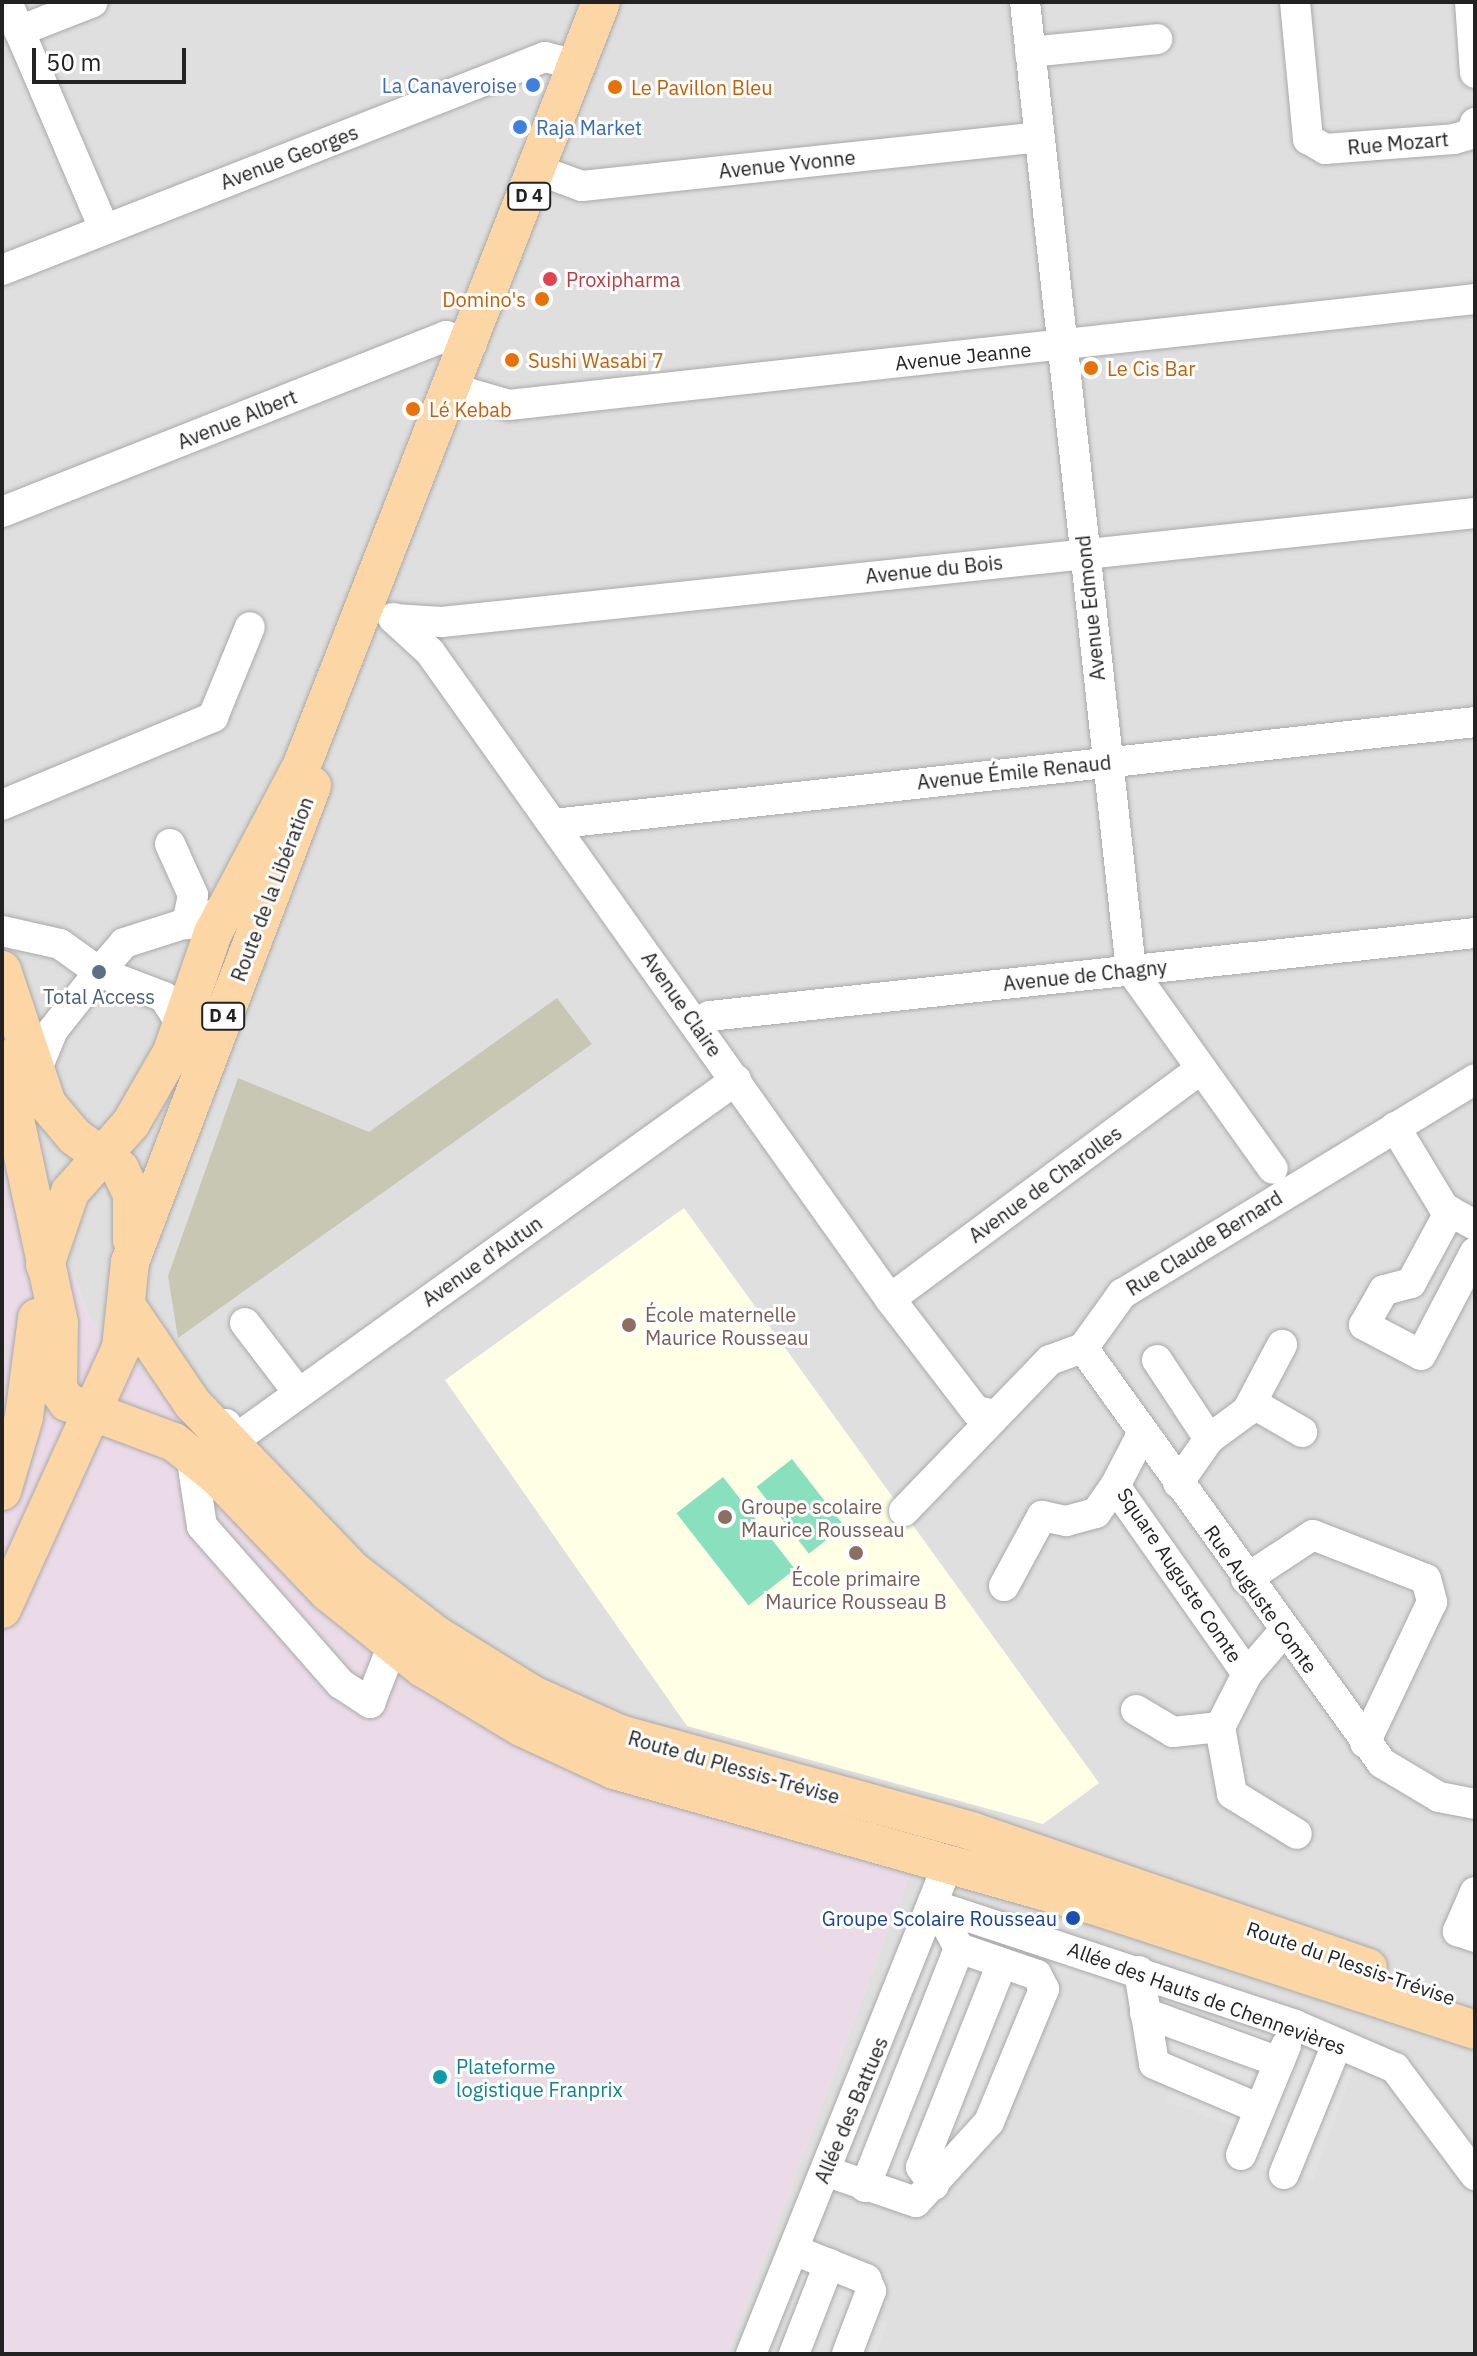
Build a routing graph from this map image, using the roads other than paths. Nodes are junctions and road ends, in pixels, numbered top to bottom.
1 (7, 2) edge
2 (93, 2) edge
3 (601, 2) edge
4 (1025, 2) edge
5 (1295, 2) edge
6 (1470, 2) edge
7 (19, 31) junction
8 (1157, 39) dead end
9 (1030, 52) junction
10 (578, 65) junction
11 (1475, 73) edge
12 (1475, 123) edge
13 (1038, 137) junction
14 (538, 170) junction
15 (104, 228) junction
16 (2, 270) edge
17 (1475, 299) edge
18 (472, 344) junction
19 (1062, 346) junction
20 (454, 389) junction
21 (2, 512) edge
22 (1475, 513) edge
23 (1085, 553) junction
24 (380, 612) junction
25 (250, 627) dead end
26 (1475, 722) edge
27 (1107, 763) junction
28 (2, 805) edge
29 (553, 824) junction
30 (170, 844) dead end
31 (224, 911) junction
32 (187, 924) junction
33 (2, 931) edge
34 (1475, 933) edge
35 (2, 970) edge
36 (1131, 970) junction
37 (99, 972) junction
38 (696, 1023) junction
39 (181, 1024) junction
40 (19, 1065) edge
41 (1201, 1069) junction
42 (1475, 1079) edge
43 (736, 1080) junction
44 (1395, 1127) junction
45 (14, 1153) edge
46 (101, 1155) junction
47 (1273, 1169) dead end
48 (1462, 1218) edge
49 (1475, 1252) edge
50 (130, 1262) junction
51 (43, 1272) junction
52 (890, 1299) junction
53 (128, 1308) junction
54 (245, 1323) dead end
55 (1282, 1345) dead end
56 (1083, 1348) junction
57 (1157, 1360) dead end
58 (297, 1391) junction
59 (1252, 1403) junction
60 (93, 1413) junction
61 (991, 1414) junction
62 (1302, 1432) dead end
63 (1142, 1434) junction
64 (1209, 1439) junction
65 (230, 1443) junction
66 (191, 1455) junction
67 (1178, 1483) junction
68 (1115, 1486) junction
69 (2, 1491) edge
70 (904, 1511) dead end
71 (1246, 1579) junction
72 (1004, 1586) dead end
73 (2, 1609) edge
74 (400, 1628) junction
75 (1284, 1631) junction
76 (1247, 1674) junction
77 (1136, 1710) dead end
78 (1220, 1727) junction
79 (1365, 1743) junction
80 (1475, 1804) edge
81 (956, 1827) junction
82 (1297, 1834) dead end
83 (948, 1864) junction
84 (1475, 1892) edge
85 (936, 1906) junction
86 (1475, 1937) edge
87 (959, 1948) junction
88 (1002, 1963) junction
89 (1139, 1971) junction
90 (1475, 2006) edge
91 (1145, 2013) junction
92 (1295, 2025) junction
93 (1475, 2030) edge
94 (1337, 2044) junction
95 (1279, 2062) junction
96 (1260, 2109) junction
97 (1241, 2155) dead end
98 (825, 2171) junction
99 (1284, 2174) dead end
100 (1475, 2175) edge
101 (934, 2185) junction
102 (865, 2187) junction
103 (794, 2250) junction
104 (829, 2264) junction
105 (751, 2354) edge
106 (794, 2354) edge
107 (847, 2354) edge

1 - 7 street
2 - 7 street
3 - 10 main road, Route de la Libération / D 4
4 - 9 street, Avenue Edmond
5 - 12 street, Rue Mozart
6 - 11 street
7 - 15 street
8 - 9 street
9 - 13 street, Avenue Edmond
10 - 14 main road, Route de la Libération / D 4
10 - 15 street, Avenue Georges
13 - 14 street, Avenue Yvonne
13 - 19 street, Avenue Edmond
14 - 18 main road, Route de la Libération / D 4
15 - 16 street, Avenue Georges
17 - 19 street, Avenue Jeanne
18 - 20 main road, Route de la Libération / D 4
18 - 21 street, Avenue Albert
19 - 20 street, Avenue Jeanne
19 - 23 street, Avenue Edmond
20 - 24 main road, Route de la Libération / D 4
22 - 23 street, Avenue du Bois
23 - 24 street, Avenue du Bois
23 - 27 street, Avenue Edmond
24 - 29 street, Avenue Claire
24 - 31 main road, Route de la Libération / D 4
24 - 50 main road, Route de la Libération / D 4
25 - 28 street
26 - 27 street, Avenue Émile Renaud
27 - 29 street, Avenue Émile Renaud
27 - 36 street, Avenue Edmond
29 - 38 street, Avenue Claire
30 - 32 street
31 - 32 street
31 - 39 main road, Route de la Libération / D 4
32 - 37 street
33 - 37 street
34 - 36 street, Avenue de Chagny
35 - 40 main road
36 - 38 street, Avenue de Chagny
36 - 41 street, Avenue Edmond
37 - 39 street
37 - 40 street
38 - 43 street, Avenue Claire
39 - 46 main road, Route de la Libération / D 4
40 - 45 main road
40 - 46 main road
41 - 47 street, Avenue Edmond
41 - 52 street, Avenue de Charolles
42 - 44 street, Rue Claude Bernard
43 - 52 street, Avenue Claire
43 - 58 street, Avenue d'Autun
44 - 48 street
44 - 56 street, Rue Claude Bernard
45 - 51 main road
46 - 50 main road
46 - 51 main road, Route de la Libération / D 4
48 - 49 street
50 - 53 main road, Route de la Libération / D 4
51 - 60 main road, Route du Plessis-Trévise
51 - 69 main road, Route de la Libération / D 4
52 - 61 street, Avenue Claire
53 - 60 main road, Route de la Libération / D 4
53 - 65 main road, Route du Plessis-Trévise
54 - 58 street
55 - 59 street
56 - 61 street
56 - 63 street, Rue Auguste Comte
57 - 64 street
58 - 65 street, Avenue d'Autun
59 - 62 street
59 - 64 street
60 - 66 main road, Route du Plessis-Trévise
60 - 73 main road, Route de la Libération / D 4
61 - 70 street
63 - 67 street, Rue Auguste Comte
63 - 68 street, Square Auguste Comte
64 - 67 street
65 - 74 main road, Route du Plessis-Trévise
66 - 74 main road, Route du Plessis-Trévise
66 - 74 street
67 - 71 street, Rue Auguste Comte
68 - 72 street
68 - 76 street, Square Auguste Comte
71 - 75 street, Rue Auguste Comte
71 - 79 street
74 - 81 main road, Route du Plessis-Trévise
74 - 83 main road, Route du Plessis-Trévise
75 - 76 street, Square Auguste Comte
75 - 79 street, Rue Auguste Comte
76 - 78 street, Square Auguste Comte
77 - 78 street
78 - 82 street
79 - 80 street, Rue Auguste Comte
81 - 83 street
81 - 90 main road, Route du Plessis-Trévise
83 - 85 street, Allée des Battues
83 - 93 main road, Route du Plessis-Trévise
84 - 86 street
85 - 87 street
85 - 89 street, Allée des Hauts de Chennevières
85 - 98 street, Allée des Battues
87 - 88 street
87 - 102 street
88 - 101 street
88 - 101 street
89 - 91 street
89 - 92 street, Allée des Hauts de Chennevières
91 - 95 street
91 - 96 street
92 - 94 street, Allée des Hauts de Chennevières
92 - 95 street
94 - 99 street
94 - 100 street, Allée des Hauts de Chennevières
95 - 96 street
96 - 97 street
98 - 102 street
98 - 103 street, Allée des Battues
101 - 102 street
103 - 104 street
103 - 105 street, Allée des Battues
104 - 106 street
104 - 107 street

